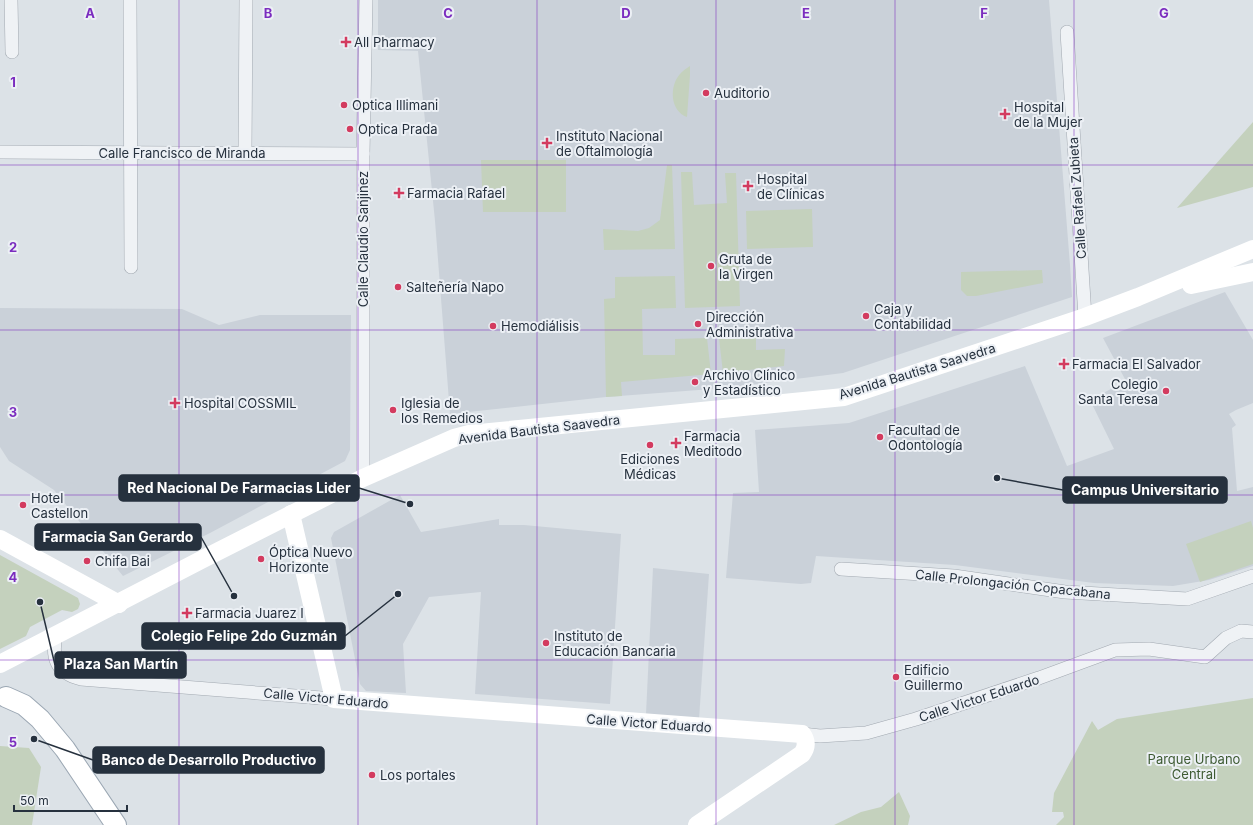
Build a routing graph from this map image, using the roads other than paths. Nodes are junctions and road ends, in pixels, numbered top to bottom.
1 (11, 0) edge
2 (130, 0) edge
3 (246, 0) edge
4 (366, 0) edge
5 (1067, 32) dead end
6 (12, 52) dead end
7 (0, 152) edge
8 (130, 153) junction
9 (246, 153) junction
10 (364, 154) junction
11 (1253, 249) edge
12 (131, 267) dead end
13 (1253, 272) edge
14 (1138, 297) junction
15 (1084, 317) junction
16 (363, 478) junction
17 (291, 514) junction
18 (0, 539) edge
19 (841, 569) dead end
20 (1253, 576) edge
21 (119, 604) junction
22 (1253, 632) edge
23 (56, 635) junction
24 (0, 664) edge
25 (6, 697) dead end
26 (334, 699) junction
27 (802, 734) junction
28 (116, 825) edge
29 (697, 825) edge

1 - 6 street
2 - 8 street
3 - 9 street
4 - 10 street, Calle Claudio Sanjinez
5 - 15 street, Calle Rafael Zubieta
7 - 8 street, Calle Francisco de Miranda
8 - 9 street, Calle Francisco de Miranda
8 - 12 street
9 - 10 street, Calle Francisco de Miranda
10 - 16 street, Calle Claudio Sanjinez
11 - 14 main road, Avenida Bautista Saavedra
13 - 14 main road, Avenida Bautista Saavedra
14 - 15 main road, Avenida Bautista Saavedra
15 - 16 main road, Avenida Bautista Saavedra
16 - 17 main road, Avenida Bautista Saavedra
17 - 21 main road, Avenida Bautista Saavedra
17 - 26 main road
18 - 21 main road
19 - 20 street, Calle Prolongación Copacabana
21 - 23 main road, Avenida Bautista Saavedra
22 - 27 street, Calle Victor Eduardo
23 - 24 main road, Avenida Bautista Saavedra
23 - 26 street, Calle Victor Eduardo
25 - 28 main road
26 - 27 main road, Calle Victor Eduardo
27 - 29 main road

